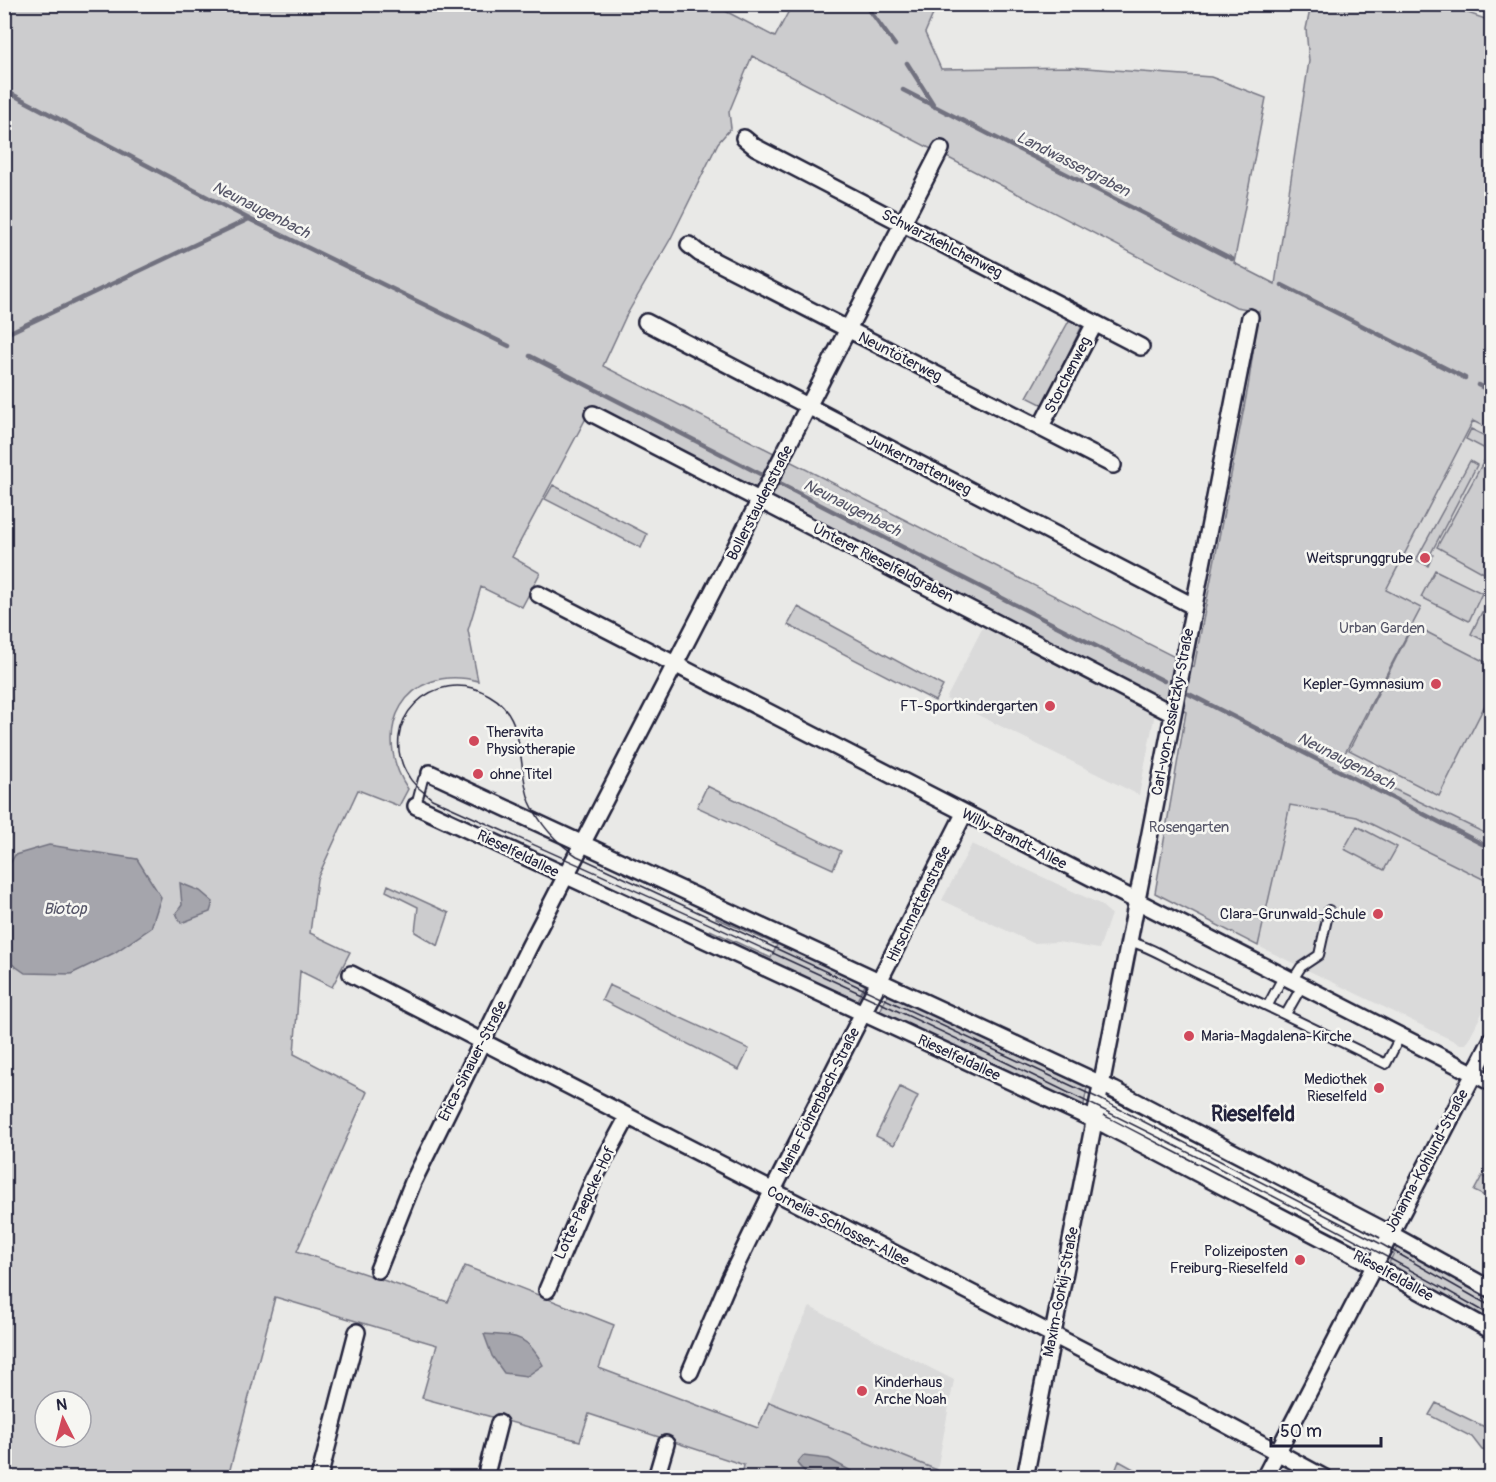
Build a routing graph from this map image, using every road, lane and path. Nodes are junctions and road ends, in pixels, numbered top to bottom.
1 (744, 138) dead end
2 (941, 149) dead end
3 (902, 224) junction
4 (689, 245) dead end
5 (1250, 317) dead end
6 (646, 322) dead end
7 (1095, 323) junction
8 (848, 331) junction
9 (1142, 347) dead end
10 (808, 408) junction
11 (594, 414) dead end
12 (1040, 428) junction
13 (1113, 465) dead end
14 (764, 494) junction
15 (538, 594) dead end
16 (1193, 606) junction
17 (676, 664) junction
18 (1173, 714) junction
19 (430, 773) joint
20 (416, 806) joint
21 (964, 814) junction
22 (580, 850) junction
23 (567, 878) junction
24 (1136, 901) junction
25 (1329, 910) dead end
26 (1128, 941) junction
27 (351, 974) dead end
28 (1292, 982) junction
29 (877, 988) junction
30 (1268, 1005) junction
31 (864, 1014) junction
32 (1286, 1014) junction
33 (1400, 1037) junction
34 (1491, 1039) edge
35 (482, 1042) junction
36 (1473, 1073) junction
37 (1491, 1083) edge
38 (1097, 1102) junction
39 (627, 1118) junction
40 (772, 1192) junction
41 (1381, 1249) junction
42 (378, 1270) dead end
43 (547, 1290) dead end
44 (1491, 1290) edge
45 (1491, 1331) edge
46 (357, 1332) dead end
47 (1052, 1336) junction
48 (690, 1372) dead end
49 (499, 1423) dead end
50 (666, 1444) dead end
51 (1277, 1452) junction
52 (319, 1478) edge
53 (485, 1478) edge
54 (656, 1478) edge
55 (1025, 1478) edge
56 (1263, 1478) edge
57 (1325, 1478) edge

1 - 3 street, Schwarzkehlchenweg
2 - 3 street, Bollerstaudenstraße
3 - 7 street, Schwarzkehlchenweg
3 - 8 street, Bollerstaudenstraße
4 - 8 street, Neuntöterweg
5 - 16 street, Carl-von-Ossietzky-Straße
6 - 10 street, Junkermattenweg
7 - 9 street, Schwarzkehlchenweg
7 - 12 street, Storchenweg
8 - 10 street, Bollerstaudenstraße
8 - 12 street, Neuntöterweg
10 - 14 street, Bollerstaudenstraße
10 - 16 street, Junkermattenweg
11 - 14 street, Unterer Rieselfeldgraben
12 - 13 street, Neuntöterweg
14 - 17 street, Bollerstaudenstraße
14 - 18 street, Unterer Rieselfeldgraben
15 - 17 street, Willy-Brandt-Allee
16 - 18 street, Carl-von-Ossietzky-Straße
17 - 21 street, Willy-Brandt-Allee
17 - 22 street, Bollerstaudenstraße
18 - 24 street, Carl-von-Ossietzky-Straße
19 - 20 lane
19 - 22 street, Rieselfeldallee
20 - 23 street, Rieselfeldallee
21 - 24 street, Willy-Brandt-Allee
21 - 29 street, Hirschmattenstraße
22 - 23 street, Erica-Sinauer-Straße
22 - 29 street, Rieselfeldallee
23 - 31 street, Rieselfeldallee
23 - 35 street, Erica-Sinauer-Straße
24 - 26 street, Carl-von-Ossietzky-Straße
24 - 28 street, Willy-Brandt-Allee
25 - 28 lane
26 - 30 lane
26 - 38 street, Carl-von-Ossietzky-Straße
27 - 35 street, Cornelia-Schlosser-Allee
28 - 30 lane
28 - 32 lane
28 - 33 street, Willy-Brandt-Allee
29 - 31 street, Maria-Föhrenbach-Straße
29 - 38 street, Rieselfeldallee
30 - 32 lane
31 - 38 street, Rieselfeldallee
31 - 40 street, Maria-Föhrenbach-Straße
32 - 33 lane
33 - 36 street, Willy-Brandt-Allee
34 - 36 street, Johanna-Kohlund-Straße
35 - 39 street, Cornelia-Schlosser-Allee
35 - 42 street, Erica-Sinauer-Straße
36 - 37 street, Willy-Brandt-Allee
36 - 41 street, Johanna-Kohlund-Straße
38 - 41 street, Rieselfeldallee
38 - 41 street, Rieselfeldallee
38 - 47 street, Maxim-Gorkij-Straße
39 - 40 street, Cornelia-Schlosser-Allee
39 - 43 street, Lotte-Paepcke-Hof
40 - 47 street, Cornelia-Schlosser-Allee
40 - 48 street, Maria-Föhrenbach-Straße
41 - 44 street, Rieselfeldallee
41 - 45 street, Rieselfeldallee
41 - 51 street, Johanna-Kohlund-Straße
46 - 52 street
47 - 51 street, Cornelia-Schlosser-Allee
47 - 55 street, Maxim-Gorkij-Straße
49 - 53 street
50 - 54 street
51 - 56 street, Johanna-Kohlund-Straße
51 - 57 street, Cornelia-Schlosser-Allee

